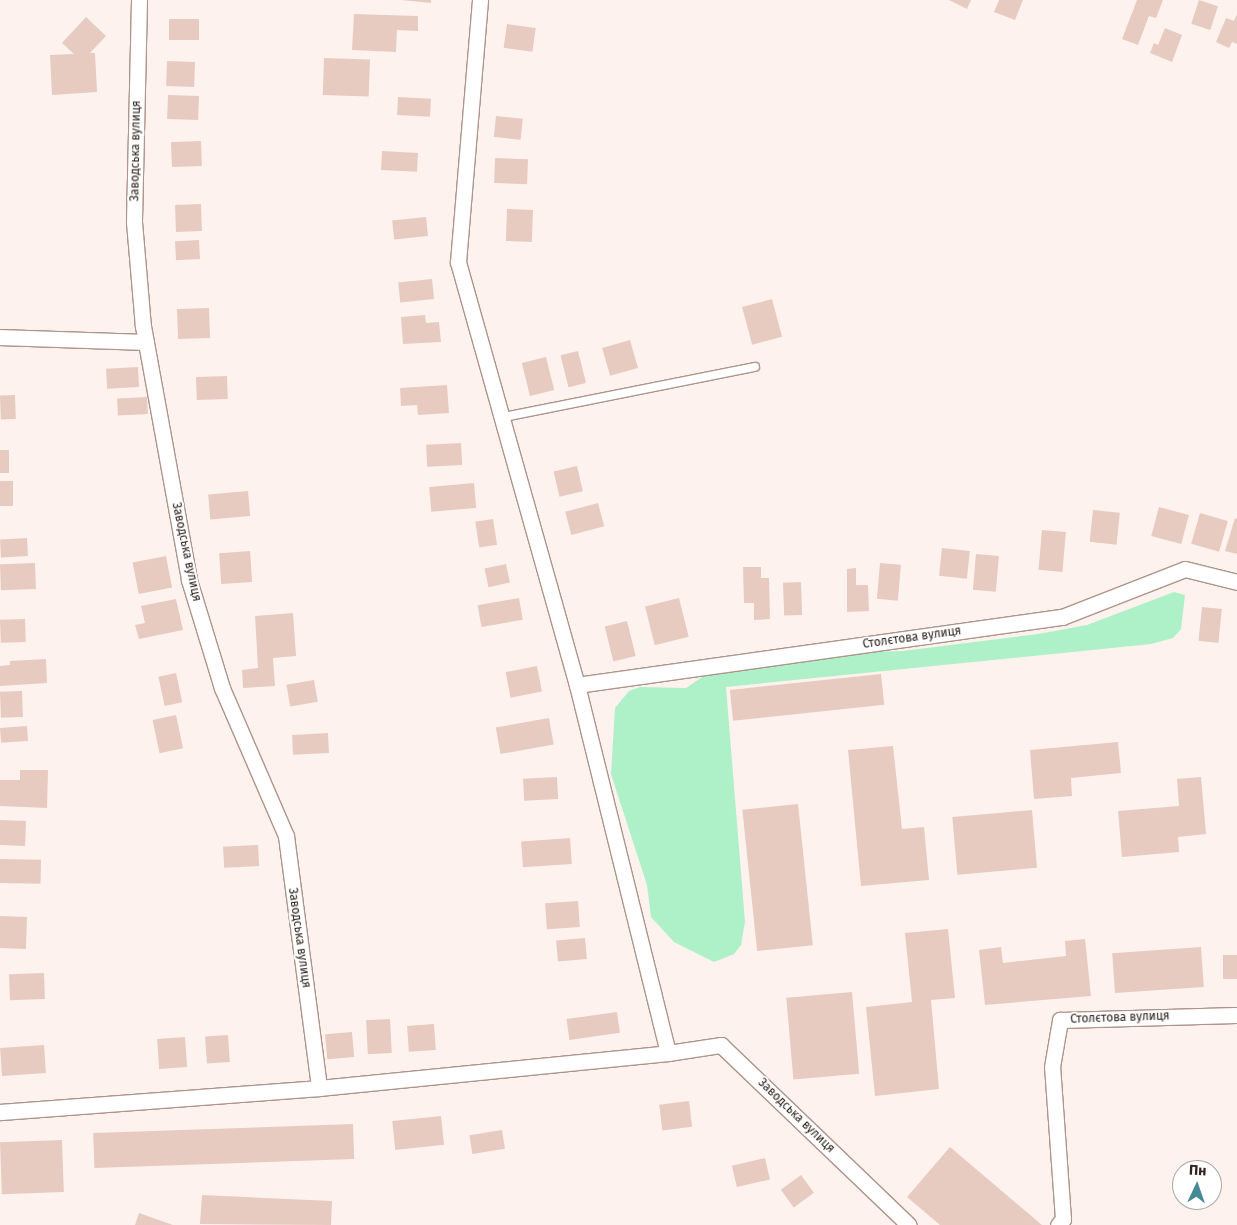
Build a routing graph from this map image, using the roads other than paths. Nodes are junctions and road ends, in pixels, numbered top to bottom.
1 (139, 0) edge
2 (480, 0) edge
3 (0, 337) edge
4 (146, 342) junction
5 (755, 367) dead end
6 (499, 418) junction
7 (1237, 582) edge
8 (577, 685) junction
9 (1237, 1015) edge
10 (668, 1053) junction
11 (319, 1088) junction
12 (0, 1112) edge
13 (910, 1225) edge
14 (1058, 1225) edge

1 - 4 street, Заводська вулиця
2 - 6 street
3 - 4 street
4 - 11 street, Заводська вулиця
5 - 6 lane
6 - 8 street
7 - 8 street, Столєтова вулиця
8 - 10 street
9 - 14 street, Столєтова вулиця
10 - 11 street, Заводська вулиця
10 - 13 street, Заводська вулиця
11 - 12 street, Заводська вулиця

